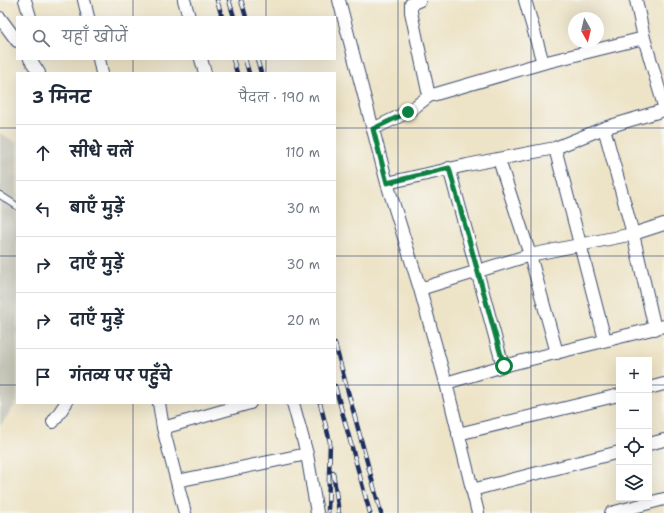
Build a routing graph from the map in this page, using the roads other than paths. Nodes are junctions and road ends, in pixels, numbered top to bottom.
1 (25, 0) edge
2 (84, 0) edge
3 (184, 0) edge
4 (339, 0) edge
5 (420, 0) edge
6 (526, 0) edge
7 (636, 0) edge
8 (30, 16) edge
9 (88, 16) edge
10 (189, 16) edge
11 (0, 18) edge
12 (644, 38) junction
13 (16, 41) edge
14 (32, 60) edge
15 (98, 60) edge
16 (201, 60) edge
17 (543, 63) junction
18 (38, 72) edge
19 (102, 72) edge
20 (205, 72) edge
21 (429, 96) junction
22 (664, 106) edge
23 (664, 110) edge
24 (604, 128) junction
25 (373, 129) junction
26 (555, 148) junction
27 (499, 160) junction
28 (449, 168) junction
29 (387, 183) junction
30 (0, 195) edge
31 (16, 205) edge
32 (664, 224) edge
33 (633, 234) junction
34 (580, 245) junction
35 (530, 256) junction
36 (477, 272) junction
37 (420, 289) junction
38 (660, 327) edge
39 (605, 340) junction
40 (557, 353) junction
41 (504, 366) junction
42 (446, 383) junction
43 (664, 384) edge
44 (652, 387) edge
45 (616, 396) edge
46 (65, 404) edge
47 (159, 404) edge
48 (247, 404) edge
49 (293, 404) edge
50 (52, 422) dead end
51 (163, 428) junction
52 (458, 434) junction
53 (664, 440) edge
54 (652, 443) edge
55 (616, 453) edge
56 (307, 454) junction
57 (177, 481) junction
58 (472, 490) junction
59 (664, 498) edge
60 (186, 513) edge
61 (317, 513) edge
62 (478, 513) edge
63 (611, 513) edge

1 - 8 street
2 - 9 street
3 - 10 street
4 - 25 street
5 - 21 street
6 - 17 street
7 - 12 street
11 - 13 street
12 - 17 street
12 - 22 street
14 - 18 street
15 - 19 street
16 - 20 street
17 - 21 street
21 - 25 street
23 - 24 street
24 - 26 street
24 - 33 street
25 - 29 street
26 - 27 street
26 - 34 street
27 - 28 street
27 - 35 street
28 - 29 street
28 - 36 street
29 - 37 street
30 - 31 lane
32 - 33 street
33 - 34 street
33 - 38 street
34 - 35 street
34 - 39 street
35 - 36 street
35 - 40 street
36 - 37 street
36 - 41 street
37 - 42 street
38 - 39 street
39 - 40 street
40 - 41 street
41 - 42 street
42 - 52 street
43 - 44 street
45 - 52 street
46 - 50 street
47 - 51 street
48 - 51 street
49 - 56 street
51 - 57 street
52 - 58 street
53 - 54 street
55 - 58 street
56 - 57 street
56 - 61 street
57 - 60 street
58 - 62 street
59 - 63 street

